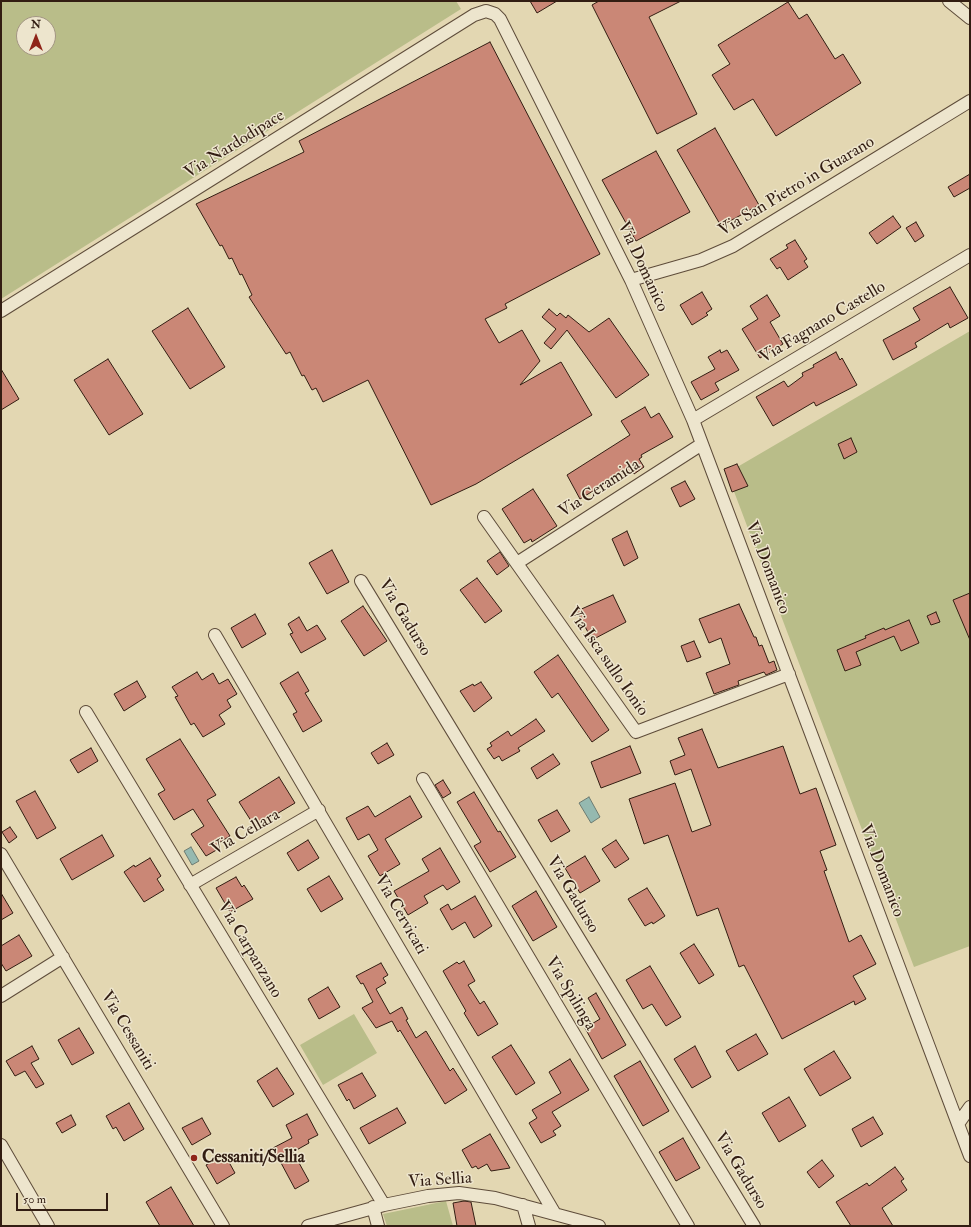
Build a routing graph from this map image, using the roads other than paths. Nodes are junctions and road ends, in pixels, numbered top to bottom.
1 (949, 1) edge
2 (489, 12) joint
3 (970, 18) edge
4 (970, 101) edge
5 (970, 255) edge
6 (631, 280) junction
7 (1, 311) edge
8 (693, 420) junction
9 (702, 444) junction
10 (484, 517) dead end
11 (517, 563) junction
12 (361, 581) dead end
13 (215, 635) dead end
14 (789, 674) junction
15 (86, 712) dead end
16 (423, 779) dead end
17 (319, 810) junction
18 (1, 854) edge
19 (190, 885) junction
20 (63, 957) junction
21 (1, 996) edge
22 (970, 1107) edge
23 (958, 1124) junction
24 (1, 1145) edge
25 (970, 1156) edge
26 (523, 1204) junction
27 (378, 1206) junction
28 (555, 1214) junction
29 (48, 1226) edge
30 (223, 1226) edge
31 (308, 1226) edge
32 (378, 1226) edge
33 (529, 1226) edge
34 (599, 1226) edge
35 (688, 1226) edge
36 (754, 1226) edge

1 - 3 street
2 - 6 street, Via Domanico
2 - 7 street, Via Nardodipace
4 - 6 street, Via San Pietro in Guarano
5 - 8 street, Via Fagnano Castello
6 - 8 street, Via Domanico
8 - 9 street, Via Domanico
9 - 11 street, Via Ceramida
9 - 14 street, Via Domanico
10 - 11 street, Via Isca sullo Ionio
11 - 14 street, Via Isca sullo Ionio
12 - 36 street, Via Gadurso
13 - 17 street, Via Cervicati
14 - 23 street, Via Domanico
15 - 19 street, Via Carpanzano
16 - 35 street, Via Spilinga
17 - 19 street, Via Cellara
17 - 28 street, Via Cervicati
18 - 20 street, Via Cessaniti
19 - 27 street, Via Carpanzano
20 - 21 street
20 - 30 street, Via Cessaniti
22 - 23 street
23 - 25 street, Via Domanico
24 - 29 street
26 - 27 street, Via Sellia
26 - 28 street, Via Sellia
26 - 33 street
27 - 31 street, Via Sellia
27 - 32 street, Via Carpanzano
28 - 34 street, Via Sellia

